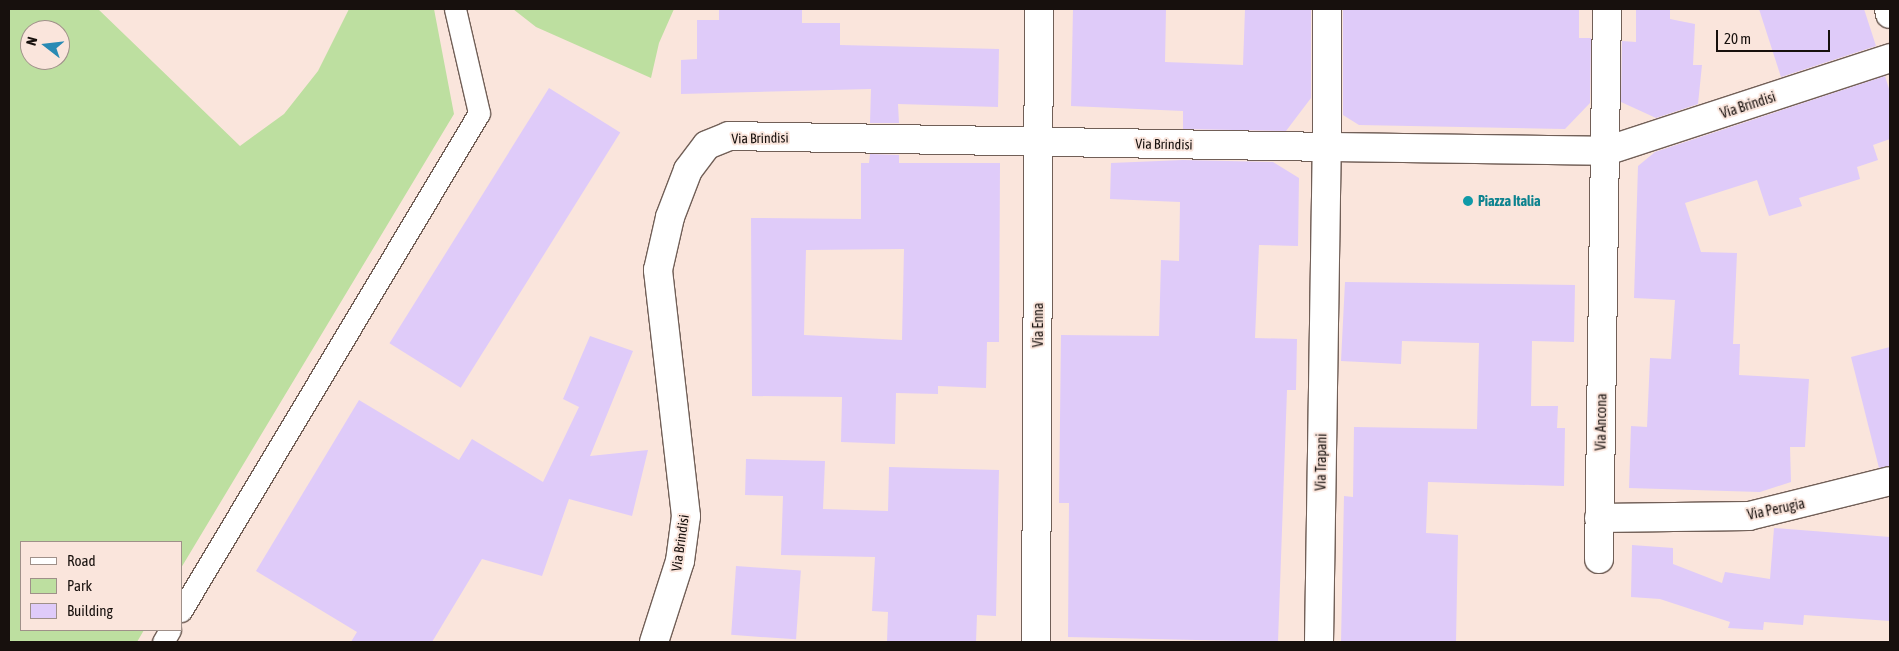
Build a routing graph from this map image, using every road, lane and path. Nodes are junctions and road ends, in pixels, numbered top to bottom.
1 (455, 9) edge
2 (1039, 9) edge
3 (1327, 9) edge
4 (1607, 9) edge
5 (1889, 9) edge
6 (1890, 14) edge
7 (1890, 58) edge
8 (1039, 141) junction
9 (1327, 147) junction
10 (1606, 151) junction
11 (1890, 481) edge
12 (1599, 518) junction
13 (1599, 559) dead end
14 (182, 609) edge
15 (169, 631) edge
16 (162, 642) edge
17 (654, 642) edge
18 (1036, 642) edge
19 (1319, 642) edge

1 - 14 lane
2 - 8 street, Via Enna
3 - 9 street
4 - 10 street
5 - 6 street
7 - 10 street, Via Brindisi
8 - 9 street, Via Brindisi
8 - 17 street, Via Brindisi
8 - 18 street, Via Enna
9 - 10 street, Via Brindisi
9 - 19 street, Via Trapani
10 - 12 street, Via Ancona
11 - 12 street, Via Perugia
12 - 13 street, Via Ancona
15 - 16 lane

